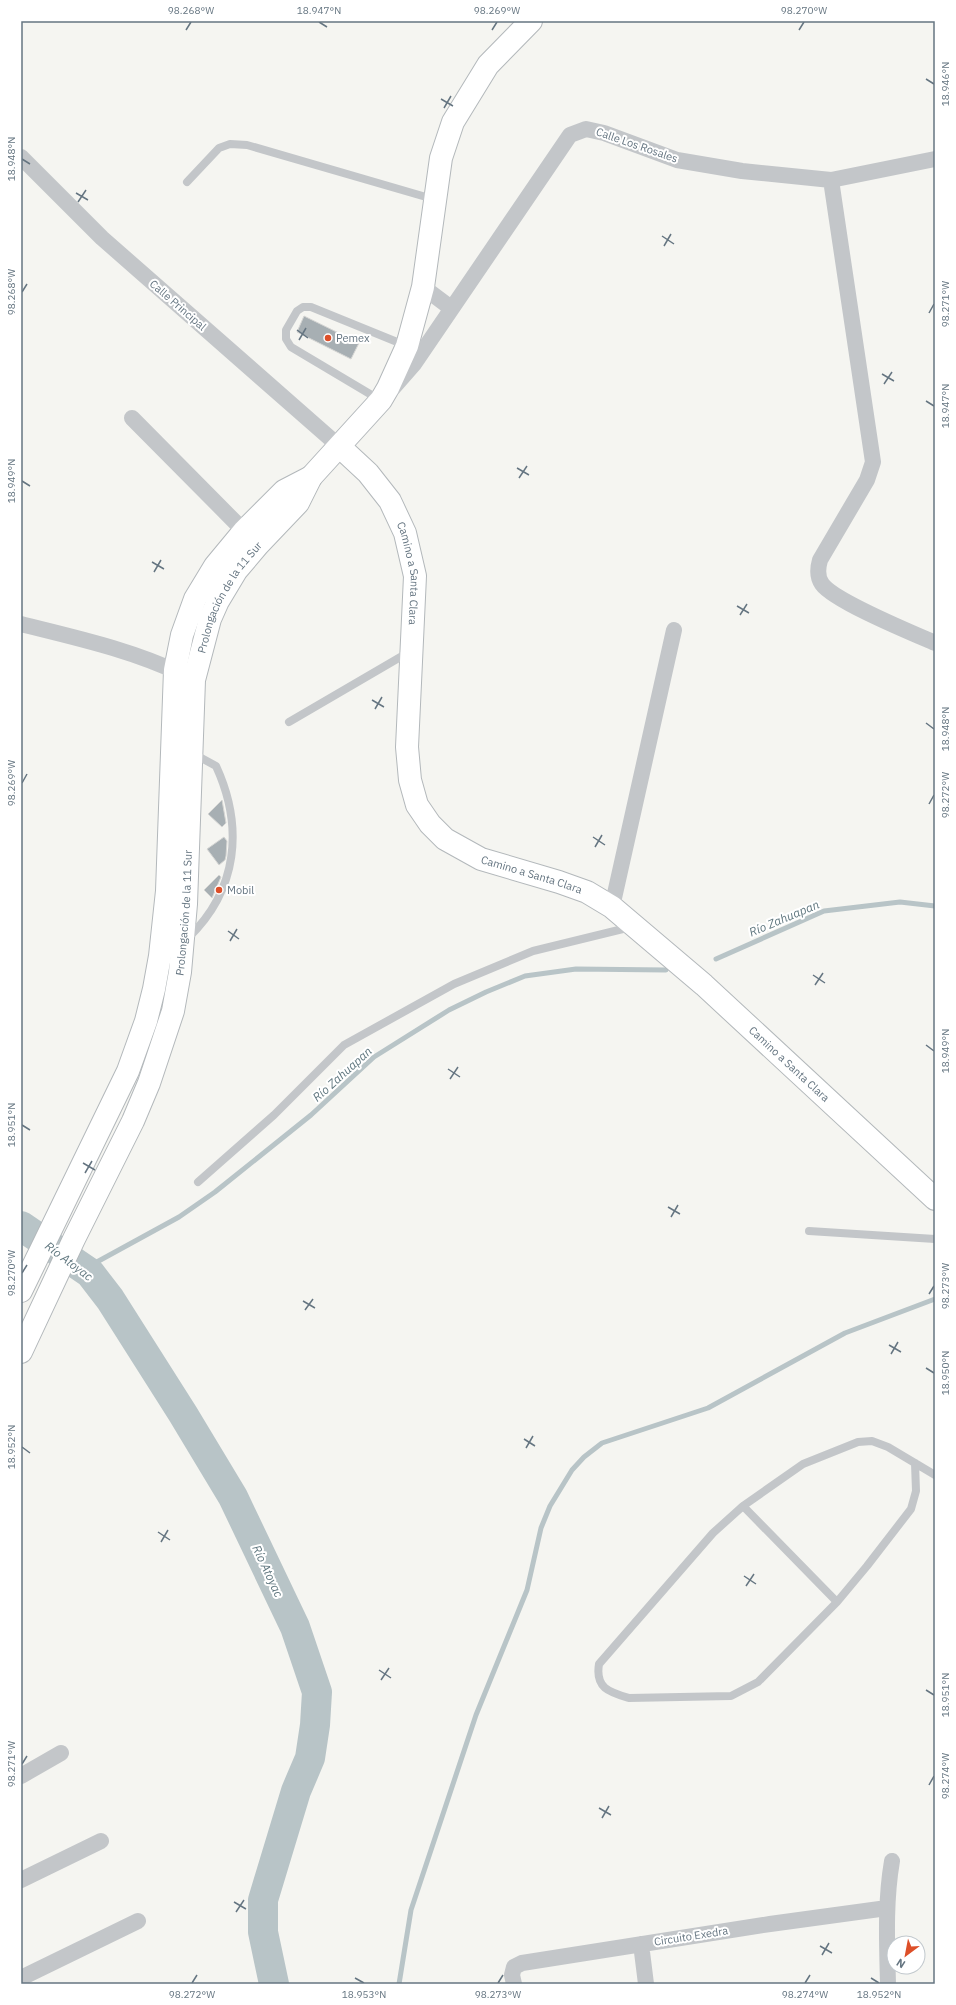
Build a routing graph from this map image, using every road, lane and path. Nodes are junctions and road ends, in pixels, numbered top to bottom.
1 (531, 21) edge
2 (21, 157) edge
3 (935, 159) edge
4 (831, 180) junction
5 (187, 182) dead end
6 (436, 200) junction
7 (422, 287) junction
8 (451, 308) junction
9 (408, 346) junction
10 (381, 400) junction
11 (132, 418) dead end
12 (340, 447) junction
13 (312, 477) junction
14 (244, 531) junction
15 (21, 624) edge
16 (674, 630) dead end
17 (935, 644) edge
18 (412, 650) junction
19 (175, 670) junction
20 (194, 680) junction
21 (289, 722) dead end
22 (172, 748) junction
23 (193, 754) junction
24 (612, 907) junction
25 (635, 926) junction
26 (183, 942) junction
27 (146, 1021) junction
28 (168, 1028) junction
29 (198, 1182) dead end
30 (935, 1198) edge
31 (808, 1231) dead end
32 (935, 1239) edge
33 (21, 1291) edge
34 (21, 1352) edge
35 (916, 1463) junction
36 (935, 1475) edge
37 (743, 1506) junction
38 (837, 1602) junction
39 (61, 1753) dead end
40 (21, 1776) edge
41 (101, 1841) dead end
42 (892, 1861) dead end
43 (21, 1880) edge
44 (887, 1908) junction
45 (138, 1921) dead end
46 (641, 1944) junction
47 (23, 1978) edge
48 (514, 1984) edge
49 (646, 1984) edge
50 (888, 1984) edge

1 - 6 main road, Prolongación de la 11 Sur
2 - 12 street, Calle Principal
3 - 4 street, Calle Los Rosales
4 - 8 street, Calle Los Rosales
4 - 17 street
5 - 6 lane
6 - 7 main road, Prolongación de la 11 Sur
7 - 8 street
7 - 9 main road, Prolongación de la 11 Sur
8 - 10 street, Calle Los Rosales
9 - 10 main road, Prolongación de la 11 Sur
9 - 10 lane
10 - 12 main road, Prolongación de la 11 Sur
11 - 14 street
12 - 13 main road, Prolongación de la 11 Sur
12 - 18 main road, Camino a Santa Clara
13 - 14 main road, Prolongación de la 11 Sur
13 - 20 main road, Prolongación de la 11 Sur
14 - 19 main road, Prolongación de la 11 Sur
15 - 19 street
16 - 24 street
18 - 21 lane
18 - 24 main road, Camino a Santa Clara
19 - 20 street
19 - 22 main road, Prolongación de la 11 Sur
20 - 23 main road, Prolongación de la 11 Sur
22 - 23 lane
22 - 27 main road, Prolongación de la 11 Sur
23 - 26 main road, Prolongación de la 11 Sur
23 - 26 lane
24 - 25 main road, Camino a Santa Clara
25 - 29 lane
25 - 30 main road, Camino a Santa Clara
26 - 28 main road, Prolongación de la 11 Sur
27 - 28 main road
27 - 33 main road, Prolongación de la 11 Sur
28 - 34 main road, Prolongación de la 11 Sur
31 - 32 lane
35 - 36 lane
35 - 37 lane
35 - 38 lane
37 - 38 lane
37 - 38 lane
39 - 40 street
41 - 43 street
42 - 44 street
44 - 46 street, Circuito Exedra
44 - 50 street
45 - 47 street
46 - 48 street, Circuito Exedra
46 - 49 street

